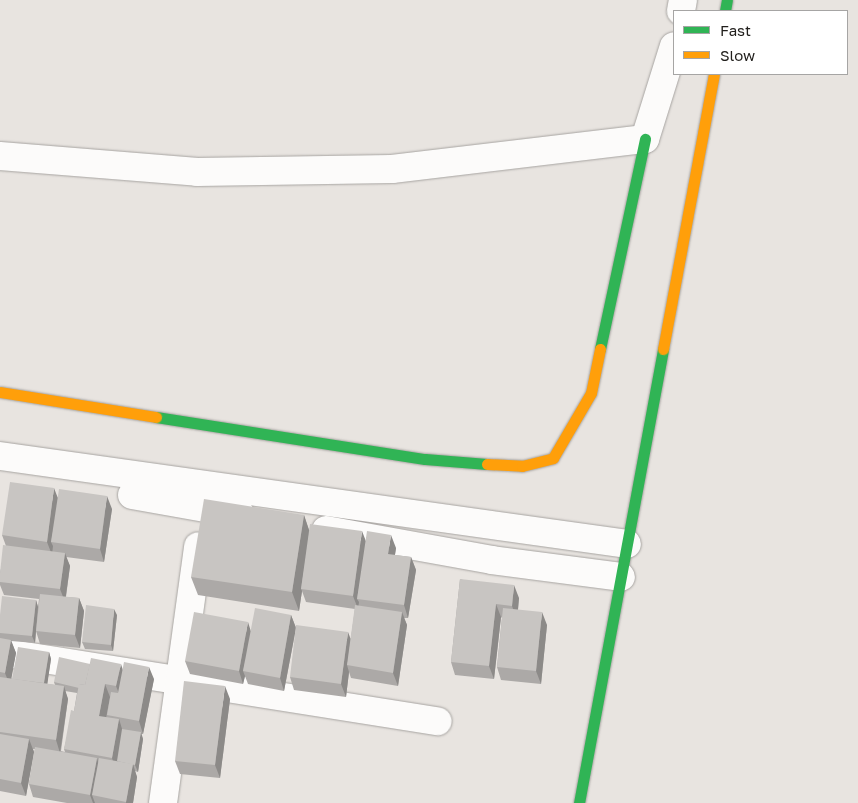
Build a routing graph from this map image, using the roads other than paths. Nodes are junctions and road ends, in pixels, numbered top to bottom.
1 (673, 49) edge
2 (714, 75) edge
3 (645, 139) junction
4 (0, 156) edge
5 (0, 392) edge
6 (0, 456) edge
7 (0, 473) edge
8 (203, 507) junction
9 (627, 544) junction
10 (621, 577) junction
11 (0, 652) edge
12 (179, 680) junction
13 (438, 721) dead end
14 (164, 803) edge
15 (579, 803) edge

1 - 3 street
2 - 9 street
3 - 4 street
3 - 5 street
6 - 9 street
7 - 8 street
8 - 10 street
8 - 12 street
9 - 10 street
10 - 15 street
11 - 12 street
12 - 13 street
12 - 14 street

